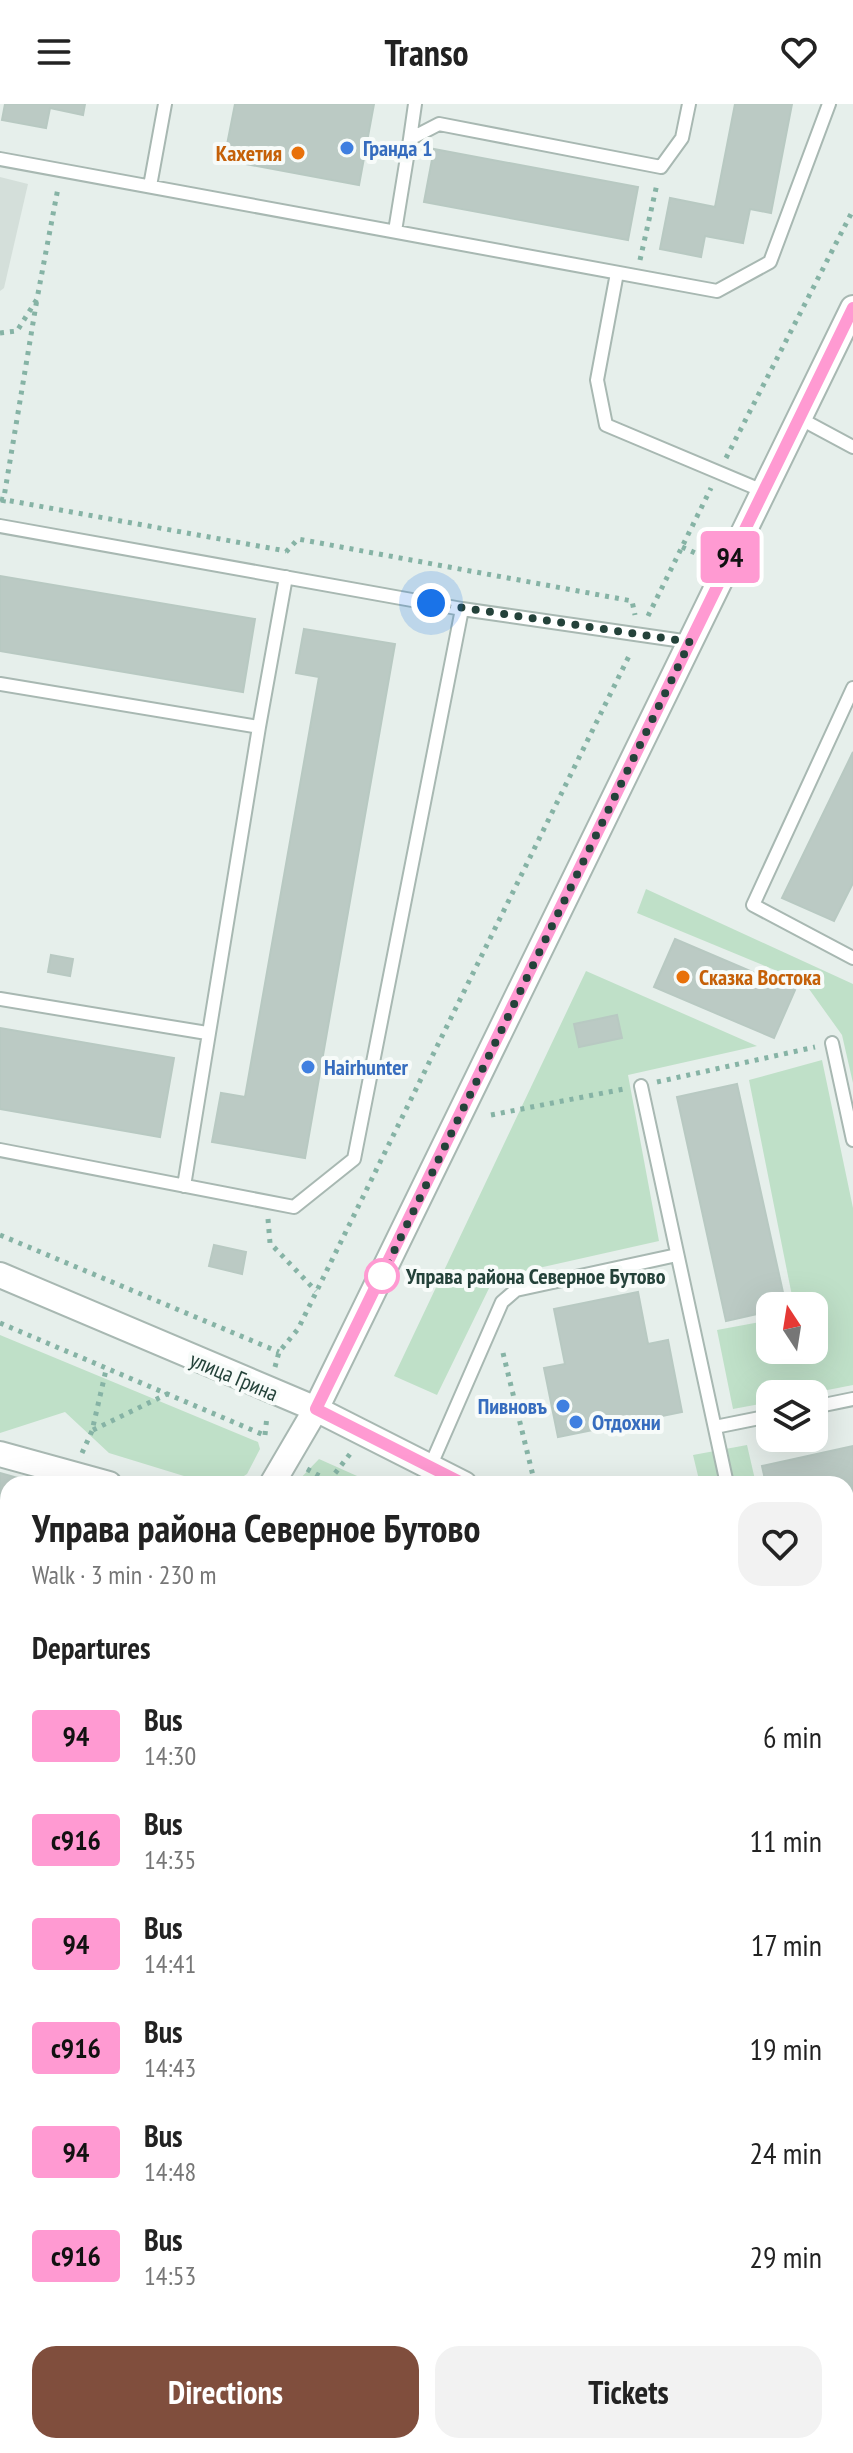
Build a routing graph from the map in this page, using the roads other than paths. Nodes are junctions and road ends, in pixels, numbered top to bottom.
1 (165, 104) edge
2 (415, 104) edge
3 (689, 104) edge
4 (829, 104) edge
5 (410, 139) junction
6 (0, 159) edge
7 (150, 186) junction
8 (395, 231) junction
9 (617, 273) junction
10 (853, 308) edge
11 (799, 418) junction
12 (853, 447) edge
13 (763, 491) junction
14 (0, 526) edge
15 (286, 577) junction
16 (462, 609) junction
17 (690, 642) junction
18 (0, 684) edge
19 (853, 688) edge
20 (259, 727) junction
21 (853, 958) edge
22 (0, 999) edge
23 (207, 1033) junction
24 (832, 1043) road end
25 (641, 1086) road end
26 (853, 1140) edge
27 (0, 1150) edge
28 (184, 1186) junction
29 (677, 1255) junction
30 (0, 1275) edge
31 (853, 1399) edge
32 (828, 1404) edge
33 (316, 1409) junction
34 (756, 1419) edge
35 (715, 1427) junction
36 (0, 1454) edge
37 (430, 1467) junction
38 (79, 1476) edge
39 (277, 1476) edge
40 (448, 1476) edge
41 (725, 1476) edge

1 - 7 lane
2 - 5 lane
3 - 5 lane
4 - 9 lane
5 - 8 lane
6 - 7 lane
7 - 8 lane
8 - 9 lane
9 - 13 lane
10 - 11 street
11 - 12 lane
11 - 13 street
13 - 17 street
14 - 15 lane
15 - 16 lane
15 - 20 lane
16 - 17 lane
16 - 28 lane
17 - 33 street
18 - 20 lane
19 - 21 lane
20 - 23 lane
22 - 23 lane
23 - 28 lane
24 - 26 lane
25 - 29 lane
27 - 28 lane
29 - 35 lane
29 - 37 lane
30 - 33 street, улица Грина
31 - 32 lane
33 - 37 street, улица Грина
33 - 39 street
34 - 35 lane
35 - 41 lane
36 - 38 street
37 - 40 street, улица Грина

